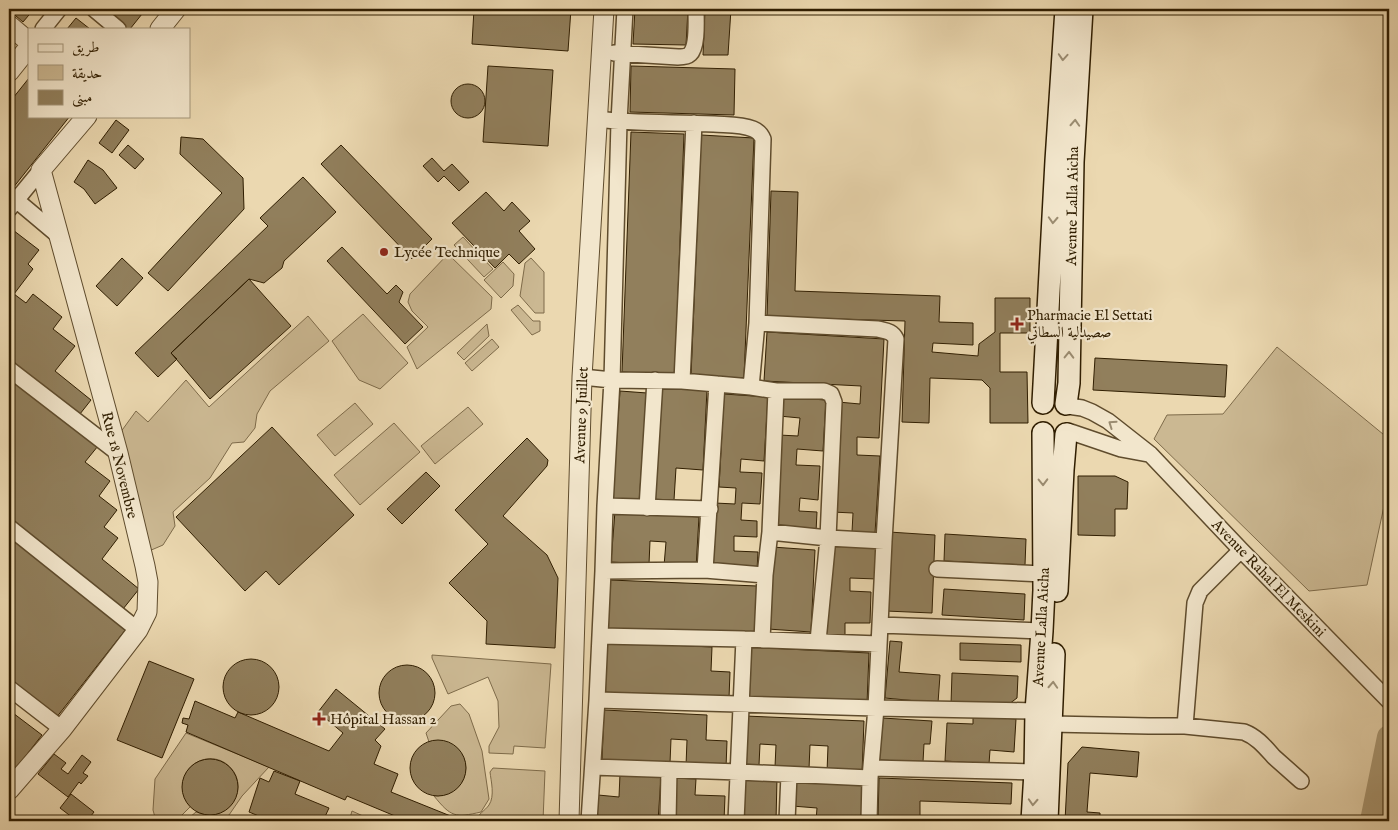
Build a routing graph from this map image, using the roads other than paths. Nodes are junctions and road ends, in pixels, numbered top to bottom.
1 (59, 9) edge
2 (94, 9) edge
3 (176, 9) edge
4 (604, 9) edge
5 (625, 9) edge
6 (696, 9) edge
7 (1066, 9) edge
8 (1082, 9) edge
9 (9, 26) edge
10 (44, 28) edge
11 (117, 28) edge
12 (161, 28) edge
13 (28, 41) edge
14 (28, 48) edge
15 (602, 52) junction
16 (623, 54) junction
17 (9, 72) edge
18 (85, 118) edge
19 (598, 119) junction
20 (619, 122) junction
21 (694, 123) junction
22 (41, 170) junction
23 (11, 201) edge
24 (59, 236) junction
25 (757, 324) junction
26 (9, 369) edge
27 (582, 377) junction
28 (612, 380) junction
29 (655, 380) junction
30 (682, 381) junction
31 (717, 384) junction
32 (751, 387) junction
33 (776, 391) junction
34 (1043, 403) junction
35 (1067, 405) junction
36 (1067, 432) junction
37 (1042, 433) junction
38 (118, 453) junction
39 (1150, 454) junction
40 (604, 506) junction
41 (647, 508) junction
42 (710, 508) junction
43 (9, 527) edge
44 (770, 532) junction
45 (828, 538) junction
46 (884, 540) junction
47 (1241, 550) junction
48 (937, 569) dead end
49 (705, 570) junction
50 (603, 571) junction
51 (1044, 574) junction
52 (765, 575) junction
53 (880, 625) junction
54 (138, 630) junction
55 (1042, 631) junction
56 (600, 636) junction
57 (744, 639) junction
58 (762, 640) junction
59 (818, 641) junction
60 (879, 644) junction
61 (9, 688) edge
62 (597, 700) junction
63 (1389, 701) edge
64 (742, 704) junction
65 (876, 708) junction
66 (1044, 717) junction
67 (1185, 726) junction
68 (62, 729) junction
69 (593, 767) junction
70 (669, 770) junction
71 (739, 772) junction
72 (1035, 772) junction
73 (871, 773) junction
74 (789, 775) junction
75 (1301, 781) dead end
76 (10, 787) edge
77 (569, 821) edge
78 (589, 821) edge
79 (668, 821) edge
80 (736, 821) edge
81 (787, 821) edge
82 (869, 821) edge
83 (1032, 821) edge
84 (1048, 821) edge

1 - 10 street
2 - 11 street
3 - 12 street
4 - 15 street, Avenue 9 Juillet
5 - 16 street
6 - 16 street
7 -> 34 main road, Avenue Lalla Aicha
35 -> 8 main road, Avenue Lalla Aicha
9 - 13 street
14 - 17 street
15 - 16 street
15 - 19 street, Avenue 9 Juillet
16 - 20 street
18 - 22 street
19 - 20 street
19 - 27 street, Avenue 9 Juillet
20 - 21 street
20 - 28 street
21 - 25 street
21 - 30 street
22 - 23 street
22 - 24 street, Rue 18 Novembre
23 - 24 street
24 - 38 street, Rue 18 Novembre
25 - 32 street
25 - 46 street
26 - 38 street
27 - 28 street
27 - 77 street, Avenue 9 Juillet
28 - 29 street
28 - 40 street
29 - 30 street
29 - 41 street
30 - 31 street
31 - 32 street
31 - 42 street
32 - 33 street
33 - 44 street
33 - 45 street
34 - 35 main road
34 - 37 main road, Avenue Lalla Aicha
35 - 36 main road, Avenue Lalla Aicha
39 -> 35 street, Avenue Rahal El Meskini
36 - 37 main road
36 - 39 street
66 -> 36 main road, Avenue Lalla Aicha
37 -> 51 main road, Avenue Lalla Aicha
38 - 54 street, Rue 18 Novembre
39 - 47 street, Avenue Rahal El Meskini
40 - 41 street
40 - 50 street
41 - 42 street
42 - 49 street
43 - 54 street
44 - 45 street
44 - 52 street
45 - 46 street
45 - 59 street
46 - 53 street
47 - 63 street, Avenue Rahal El Meskini
47 - 67 street
48 - 51 street
49 - 50 street
49 - 52 street
50 - 56 street
51 - 55 main road, Avenue Lalla Aicha
52 - 58 street
53 - 55 street
53 - 60 street
54 - 68 street, Rue 18 Novembre
55 - 66 main road, Avenue Lalla Aicha
56 - 57 street
56 - 62 street
57 - 58 street
57 - 64 street
58 - 59 street
59 - 60 street
60 - 65 street
61 - 68 street
62 - 64 street
62 - 69 street
64 - 65 street
64 - 71 street
65 - 66 street
65 - 73 street
66 - 67 street
66 - 72 main road, Avenue Lalla Aicha
66 - 84 main road, Avenue Lalla Aicha
67 - 75 street
68 - 76 street, Rue 18 Novembre
69 - 70 street
69 - 78 street
70 - 71 street
70 - 79 street
71 - 74 street
71 - 80 street
72 - 73 street
72 -> 83 main road, Avenue Lalla Aicha
73 - 74 street
73 - 82 street
74 - 81 street

